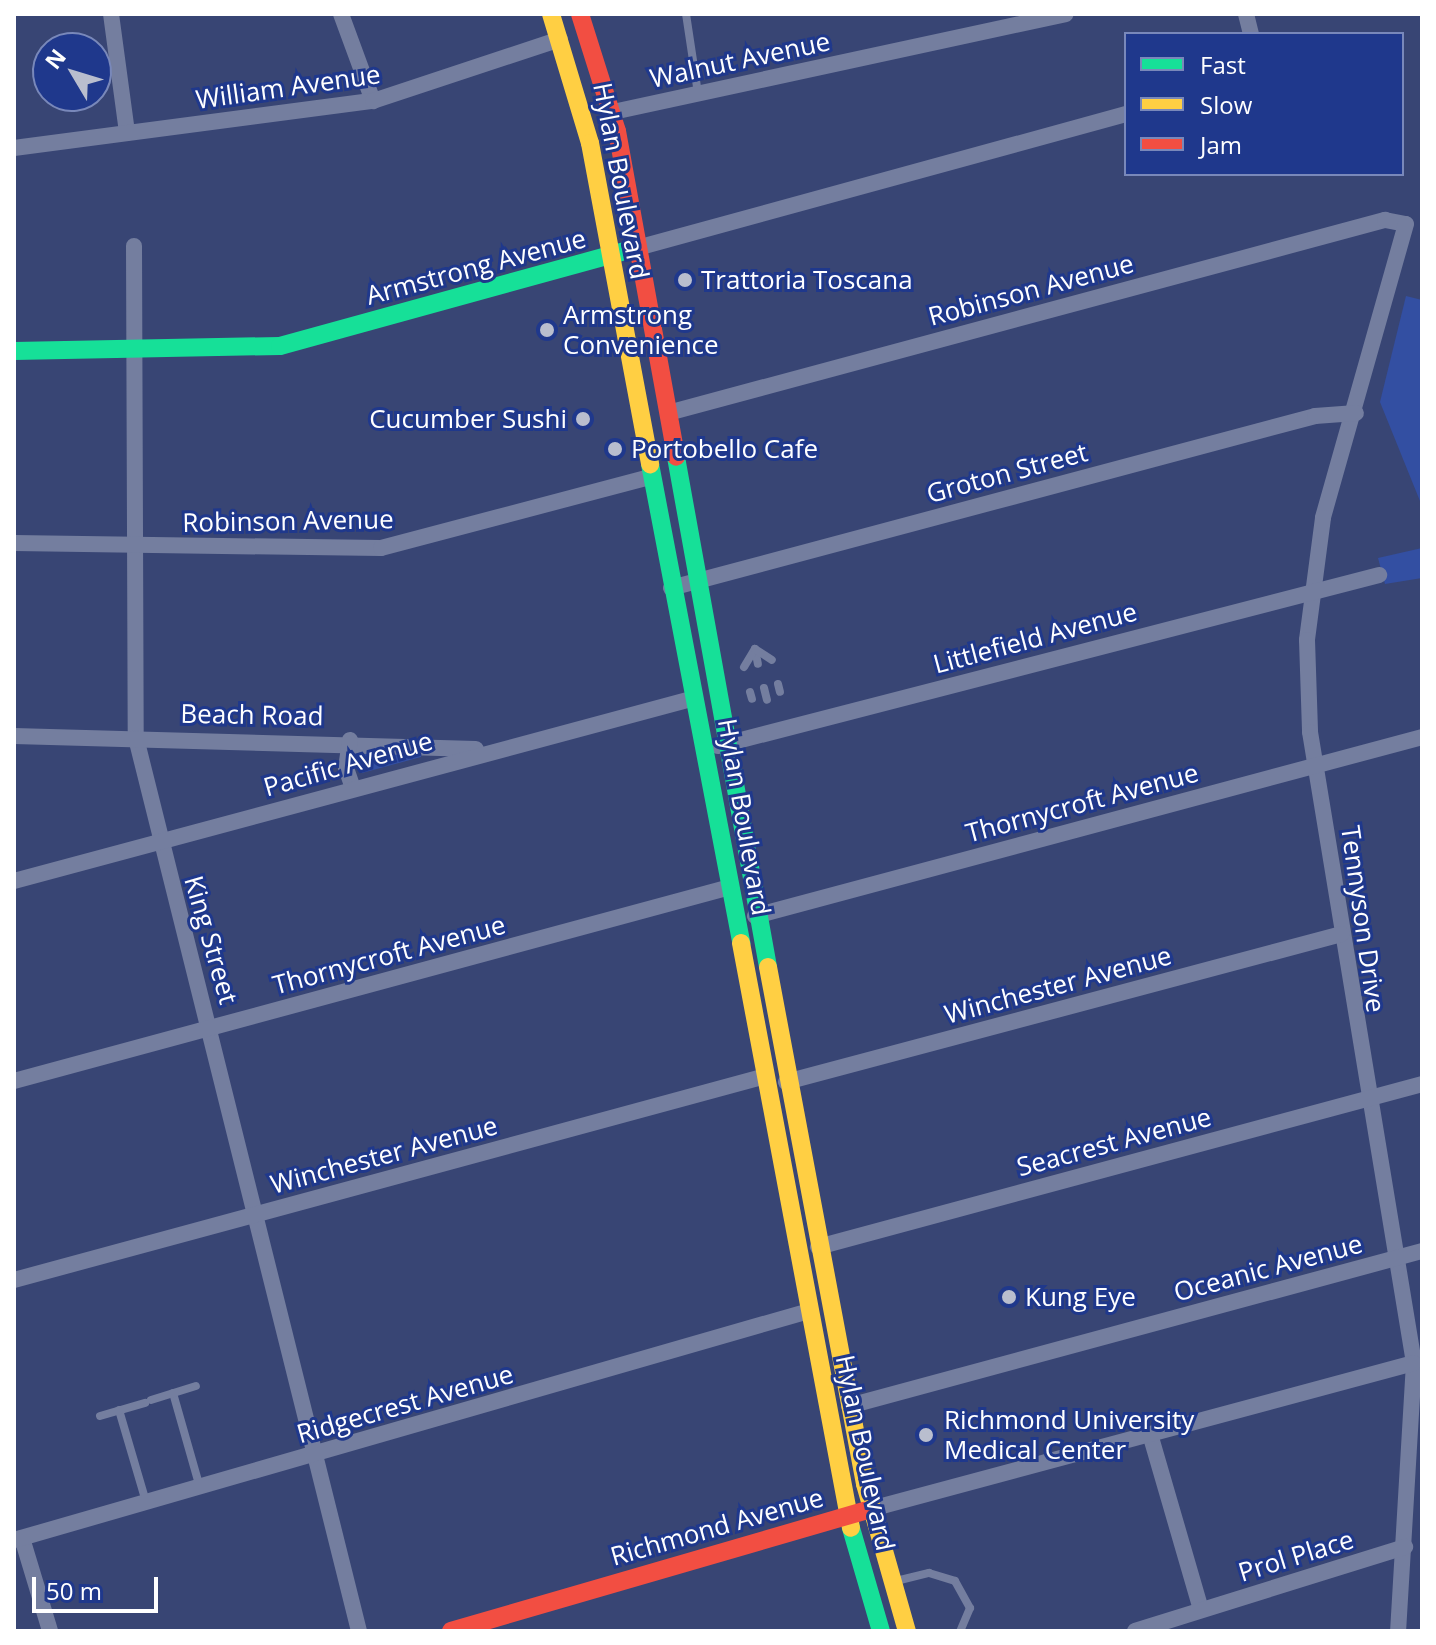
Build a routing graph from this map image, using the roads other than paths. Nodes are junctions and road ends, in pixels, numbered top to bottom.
1 (111, 14) edge
2 (341, 14) edge
3 (551, 14) edge
4 (580, 14) edge
5 (686, 14) edge
6 (1066, 14) edge
7 (560, 39) junction
8 (698, 94) junction
9 (373, 101) junction
10 (613, 112) junction
11 (1124, 115) edge
12 (127, 133) junction
13 (14, 148) edge
14 (1406, 224) joint
15 (134, 246) dead end
16 (637, 248) junction
17 (610, 257) junction
18 (14, 351) edge
19 (137, 353) junction
20 (668, 413) junction
21 (1356, 413) junction
22 (650, 477) junction
23 (14, 543) edge
24 (137, 545) junction
25 (1379, 575) dead end
26 (698, 581) junction
27 (671, 588) junction
28 (1310, 593) junction
29 (755, 649) junction
30 (772, 660) dead end
31 (758, 664) dead end
32 (744, 667) dead end
33 (764, 688) dead end
34 (695, 698) junction
35 (767, 700) dead end
36 (14, 736) edge
37 (1422, 737) edge
38 (136, 738) junction
39 (350, 740) junction
40 (724, 744) junction
41 (705, 749) junction
42 (489, 750) junction
43 (1316, 765) junction
44 (353, 788) junction
45 (159, 842) junction
46 (14, 881) edge
47 (730, 887) junction
48 (755, 916) junction
49 (1342, 934) junction
50 (210, 1028) junction
51 (766, 1076) junction
52 (14, 1081) edge
53 (786, 1082) junction
54 (1422, 1084) edge
55 (1365, 1099) junction
56 (258, 1214) junction
57 (818, 1247) junction
58 (1422, 1251) edge
59 (1395, 1258) junction
60 (14, 1280) edge
61 (809, 1311) junction
62 (1414, 1363) junction
63 (196, 1386) dead end
64 (173, 1393) junction
65 (849, 1406) junction
66 (119, 1410) junction
67 (100, 1416) dead end
68 (1150, 1434) junction
69 (317, 1455) junction
70 (201, 1489) junction
71 (146, 1504) junction
72 (871, 1509) junction
73 (849, 1516) junction
74 (18, 1539) edge
75 (1405, 1547) junction
76 (892, 1582) junction
77 (1201, 1610) junction
78 (50, 1631) edge
79 (359, 1631) edge
80 (451, 1631) edge
81 (881, 1631) edge
82 (907, 1631) edge
83 (960, 1631) edge
84 (1135, 1631) edge
85 (1398, 1631) edge

1 - 12 street
2 - 9 street
3 - 7 main road, Hylan Boulevard
4 - 10 main road, Hylan Boulevard
5 - 8 lane
6 - 8 street, Walnut Avenue
7 - 9 street, William Avenue
7 - 17 main road, Hylan Boulevard
8 - 10 street, Walnut Avenue
9 - 12 street, William Avenue
10 - 16 main road, Hylan Boulevard
11 - 16 street, Armstrong Avenue
12 - 13 street, William Avenue
14 - 20 street, Robinson Avenue
14 - 21 street, Tennyson Drive
15 - 19 street, King Street
16 - 17 main road, Armstrong Avenue
16 - 20 main road, Hylan Boulevard
17 - 19 main road, Armstrong Avenue
17 - 22 main road, Hylan Boulevard
18 - 19 main road, Armstrong Avenue
19 - 24 street, King Street
20 - 26 main road, Hylan Boulevard
21 - 26 street, Groton Street
21 - 28 street, Tennyson Drive
22 - 24 street, Robinson Avenue
22 - 27 main road, Hylan Boulevard
23 - 24 street, Robinson Avenue
24 - 38 street, King Street
25 - 28 street, Littlefield Avenue
26 - 27 street, Groton Street
26 - 40 main road, Hylan Boulevard
27 - 34 main road, Hylan Boulevard
28 - 40 street, Littlefield Avenue
28 - 43 street, Tennyson Drive
29 - 30 lane
29 - 31 lane
29 - 32 lane
33 - 35 lane
34 - 41 main road, Hylan Boulevard
34 - 42 street, Pacific Avenue
36 - 38 street, Beach Road
37 - 43 street, Thornycroft Avenue
38 - 39 street, Beach Road
38 - 45 street, King Street
39 - 42 street, Beach Road
39 - 44 street
40 - 41 street, Littlefield Avenue
40 - 48 main road, Hylan Boulevard
41 - 47 main road, Hylan Boulevard
42 - 44 street, Pacific Avenue
43 - 48 street, Thornycroft Avenue
43 - 49 street, Tennyson Drive
44 - 45 street, Pacific Avenue
45 - 46 street, Pacific Avenue
45 - 50 street, King Street
47 - 50 street, Thornycroft Avenue
47 - 51 main road, Hylan Boulevard
48 - 53 main road, Hylan Boulevard
49 - 53 street, Winchester Avenue
49 - 55 street, Tennyson Drive
50 - 52 street, Thornycroft Avenue
50 - 56 street, King Street
51 - 56 street, Winchester Avenue
51 - 61 main road, Hylan Boulevard
53 - 57 main road, Hylan Boulevard
54 - 55 street, Seacrest Avenue
55 - 57 street, Seacrest Avenue
55 - 59 street, Tennyson Drive
56 - 60 street, Winchester Avenue
56 - 69 street, King Street
57 - 65 main road, Hylan Boulevard
58 - 59 street, Oceanic Avenue
59 - 62 street, Tennyson Drive
59 - 65 street, Oceanic Avenue
61 - 69 street, Ridgecrest Avenue
61 - 73 main road, Hylan Boulevard
62 - 68 street, Richmond Avenue
62 - 75 street, Tennyson Drive
63 - 64 lane
64 - 66 lane
64 - 70 lane
65 - 72 main road, Hylan Boulevard
66 - 67 lane
66 - 71 lane
68 - 72 street, Richmond Avenue
68 - 77 street
69 - 70 street, Ridgecrest Avenue
69 - 79 street, King Street
70 - 71 street, Ridgecrest Avenue
71 - 74 street, Ridgecrest Avenue
72 - 73 main road, Richmond Avenue
72 - 76 main road, Hylan Boulevard
73 - 80 main road, Richmond Avenue
73 - 81 main road, Hylan Boulevard
74 - 78 street
75 - 77 street, Prol Place
75 - 85 street, Tennyson Drive
76 - 82 main road, Hylan Boulevard
76 - 83 lane
77 - 84 street, Prol Place

